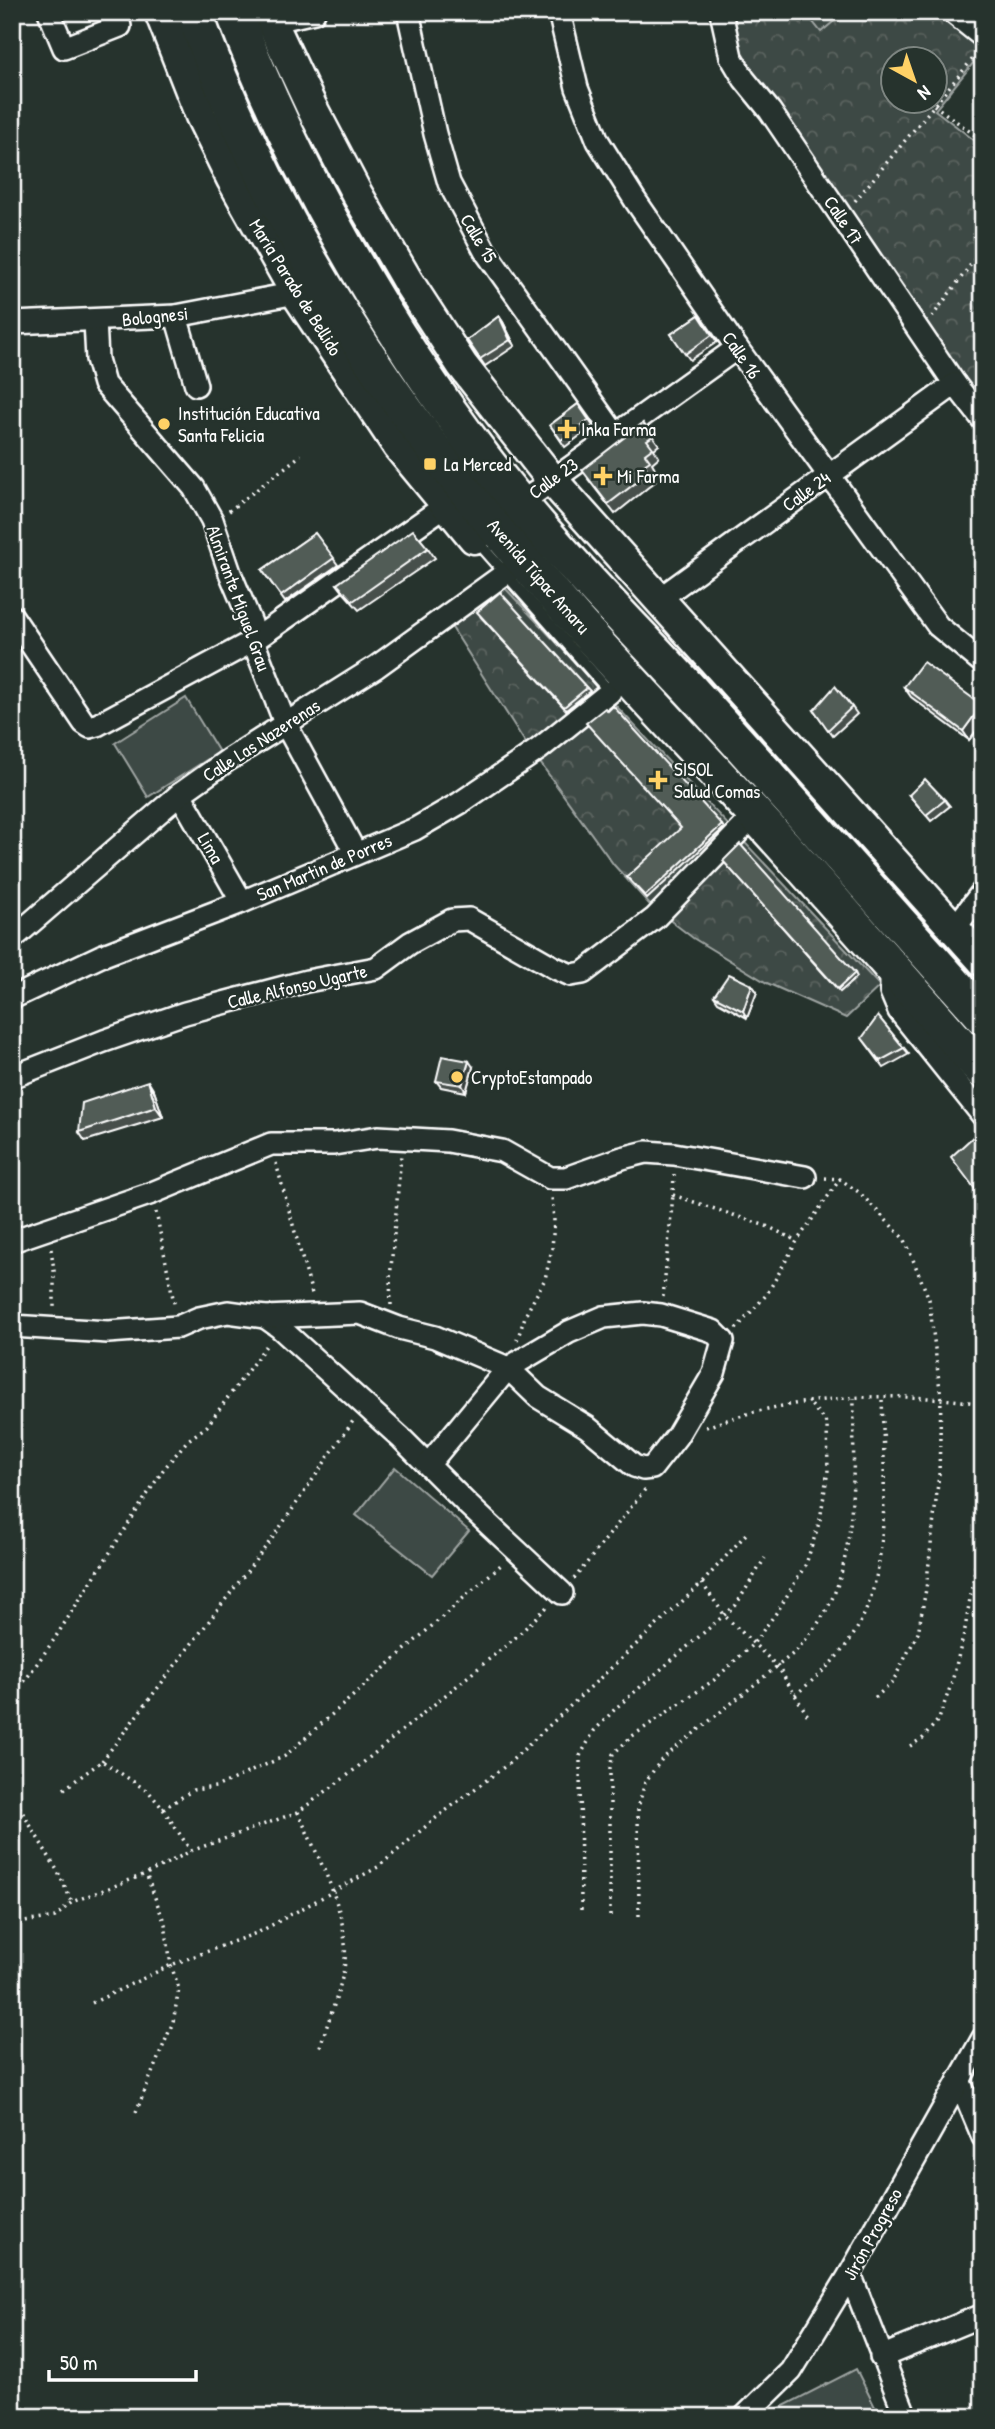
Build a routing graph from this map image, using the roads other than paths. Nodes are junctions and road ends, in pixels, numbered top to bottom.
1 (49, 12) edge
2 (160, 12) edge
3 (194, 12) edge
4 (314, 12) edge
5 (408, 12) edge
6 (559, 12) edge
7 (720, 12) edge
8 (951, 12) edge
9 (118, 19) edge
10 (253, 19) edge
11 (979, 46) edge
12 (296, 293) junction
13 (176, 316) junction
14 (94, 321) junction
15 (12, 323) edge
16 (737, 348) junction
17 (955, 384) junction
18 (196, 385) dead end
19 (983, 420) edge
20 (615, 435) junction
21 (829, 475) junction
22 (551, 480) junction
23 (456, 498) junction
24 (496, 521) junction
25 (514, 566) junction
26 (659, 599) junction
27 (12, 616) edge
28 (253, 641) junction
29 (983, 663) edge
30 (610, 692) joint
31 (285, 723) junction
32 (180, 794) junction
33 (755, 816) junction
34 (355, 852) junction
35 (983, 891) edge
36 (242, 902) junction
37 (954, 929) junction
38 (12, 939) edge
39 (983, 961) edge
40 (891, 968) junction
41 (12, 998) edge
42 (983, 1016) edge
43 (983, 1071) edge
44 (12, 1077) edge
45 (983, 1116) edge
46 (805, 1177) road end
47 (12, 1241) edge
48 (272, 1322) junction
49 (12, 1326) edge
50 (508, 1368) junction
51 (428, 1465) junction
52 (562, 1593) road end
53 (983, 2038) edge
54 (959, 2080) junction
55 (983, 2137) edge
56 (850, 2274) junction
57 (983, 2315) edge
58 (881, 2357) junction
59 (750, 2415) edge
60 (906, 2417) edge

1 - 9 street
2 - 12 main road, María Parado de Bellido
3 - 23 highway, Avenida Túpac Amaru
4 - 10 street
5 - 20 street, Calle 15
6 - 16 street, Calle 16
7 - 17 street, Calle 17
8 - 11 street
10 - 22 main road
10 - 24 highway, Avenida Túpac Amaru
12 - 13 street, Bolognesi
12 - 23 main road, María Parado de Bellido
13 - 14 street, Bolognesi
13 - 18 street
14 - 15 street, Bolognesi
14 - 28 street, Almirante Miguel Grau
16 - 20 street, Calle 23
16 - 21 street, Calle 16
17 - 19 street, Calle 17
17 - 21 street, Calle 24
20 - 22 street, Calle 23
21 - 26 street, Calle 24
21 - 29 street, Calle 16
22 - 24 street, Calle 23
22 - 26 main road
23 - 24 highway, Avenida Túpac Amaru
23 - 28 street
24 - 25 highway, Avenida Túpac Amaru
24 - 42 highway, Avenida Túpac Amaru
25 - 30 lane
25 - 31 street, Calle Las Nazerenas
25 - 33 highway, Avenida Túpac Amaru
26 - 37 main road
27 - 28 street
28 - 31 street, Almirante Miguel Grau
30 - 34 street, San Martin de Porres
31 - 32 street, Calle Las Nazerenas
31 - 34 street, Almirante Miguel Grau
32 - 36 street, Lima
32 - 38 street, Calle Las Nazerenas
33 - 40 highway, Avenida Túpac Amaru
33 - 44 street, Calle Alfonso Ugarte
34 - 36 street, San Martin de Porres
35 - 37 street
36 - 41 street, San Martin de Porres
37 - 39 main road
40 - 43 highway, Avenida Túpac Amaru
40 - 45 street
46 - 47 street
48 - 49 street
48 - 50 street
48 - 51 street
50 - 50 street
50 - 51 street
51 - 52 street
53 - 54 street, Jirón Progreso
54 - 55 street
54 - 56 street, Jirón Progreso
56 - 58 street
56 - 59 street, Jirón Progreso
57 - 58 street
58 - 60 street

